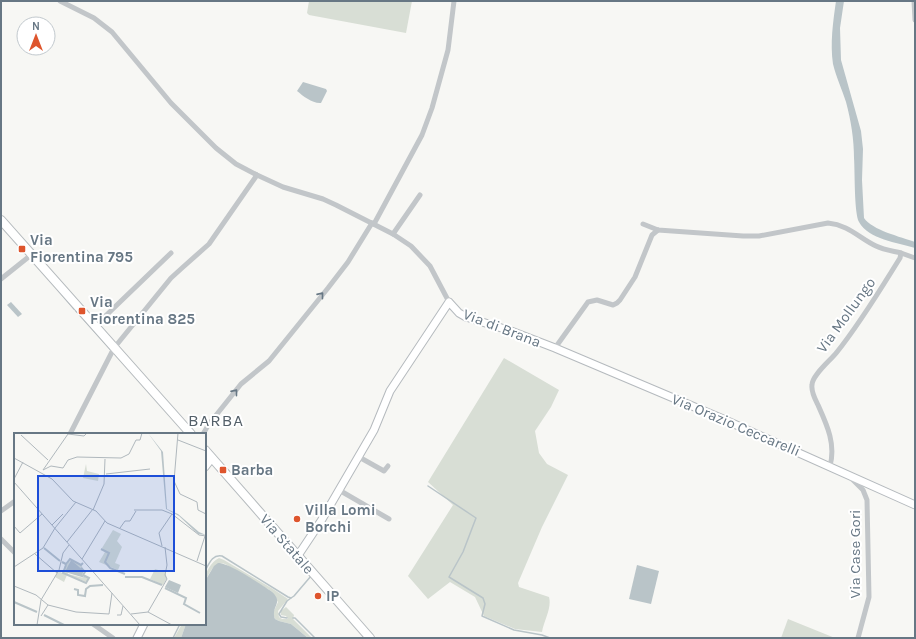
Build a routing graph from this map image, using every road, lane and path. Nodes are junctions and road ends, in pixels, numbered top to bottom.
1 (60, 1) edge
2 (454, 1) edge
3 (914, 1) edge
4 (915, 20) edge
5 (257, 175) junction
6 (420, 195) dead end
7 (1, 220) edge
8 (373, 224) junction
9 (642, 224) dead end
10 (658, 230) junction
11 (393, 234) junction
12 (171, 253) dead end
13 (901, 253) junction
14 (31, 254) junction
15 (915, 258) edge
16 (1, 279) edge
17 (449, 302) junction
18 (95, 326) junction
19 (114, 348) junction
20 (555, 348) junction
21 (71, 433) edge
22 (190, 433) edge
23 (204, 433) edge
24 (206, 451) edge
25 (359, 457) junction
26 (212, 458) junction
27 (206, 466) edge
28 (388, 466) dead end
29 (830, 466) junction
30 (849, 475) junction
31 (339, 490) junction
32 (14, 502) edge
33 (915, 505) edge
34 (1, 511) edge
35 (389, 519) dead end
36 (1, 539) edge
37 (14, 552) edge
38 (297, 556) junction
39 (94, 625) edge
40 (144, 625) edge
41 (113, 638) edge
42 (137, 638) edge
43 (370, 638) edge
44 (858, 638) edge

1 - 5 street, Via di Brana
2 - 8 street
3 - 4 street
5 - 8 street, Via di Brana
5 - 19 street
6 - 11 street
7 - 14 main road
8 - 11 street, Via di Brana
23 -> 8 street
9 - 10 street
10 - 13 street
10 - 20 street, Via di Brana
11 - 17 street, Via di Brana
12 - 18 street
13 - 15 street
13 - 29 street, Via Mollungo
14 - 16 street
14 - 18 main road
17 - 20 street, Via di Brana
17 - 25 street
18 - 19 main road
19 - 21 street
19 - 22 main road
20 - 29 street, Via Orazio Ceccarelli
24 - 26 main road, Via Statale
25 - 28 street
25 - 31 street
26 - 27 street
26 - 38 main road, Via Statale
29 - 30 street, Via Orazio Ceccarelli
30 - 33 street, Via Orazio Ceccarelli
30 - 44 street, Via Case Gori
31 - 35 street
31 - 38 street
32 - 34 street
36 - 37 street
38 - 43 main road, Via Statale
39 - 41 street
40 - 42 street

